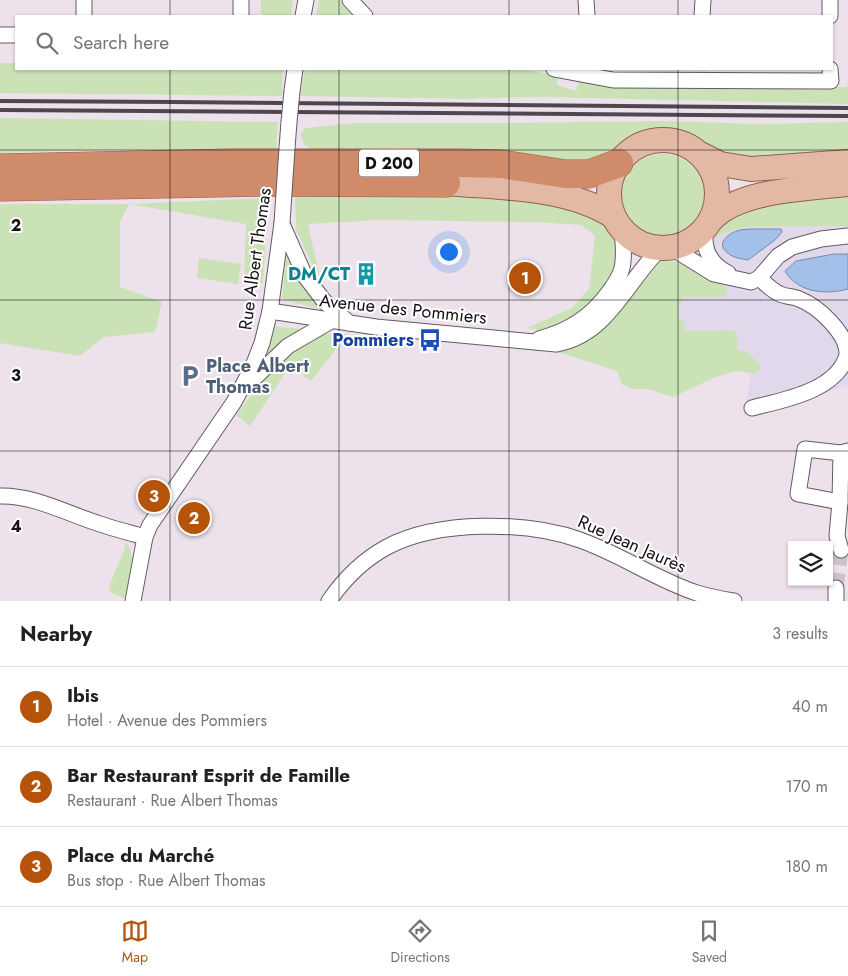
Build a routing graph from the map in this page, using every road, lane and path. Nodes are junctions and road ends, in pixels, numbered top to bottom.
1 (84, 0) edge
2 (241, 0) edge
3 (306, 0) edge
4 (350, 0) edge
5 (586, 0) edge
6 (702, 0) edge
7 (830, 0) edge
8 (84, 15) edge
9 (241, 15) edge
10 (303, 15) edge
11 (364, 15) edge
12 (587, 15) edge
13 (702, 15) edge
14 (830, 15) edge
15 (0, 35) edge
16 (15, 35) edge
17 (295, 70) edge
18 (563, 70) edge
19 (589, 73) edge
20 (702, 75) edge
21 (830, 75) edge
22 (700, 154) junction
23 (848, 162) edge
24 (619, 163) junction
25 (0, 168) edge
26 (446, 183) joint
27 (848, 184) edge
28 (0, 187) edge
29 (282, 223) junction
30 (618, 223) junction
31 (708, 224) junction
32 (848, 236) edge
33 (666, 248) junction
34 (759, 278) junction
35 (741, 279) junction
36 (270, 311) junction
37 (331, 321) junction
38 (348, 323) junction
39 (533, 341) junction
40 (848, 351) edge
41 (240, 392) junction
42 (752, 408) dead end
43 (844, 452) edge
44 (0, 496) edge
45 (840, 502) junction
46 (145, 537) junction
47 (841, 550) tunnel mouth
48 (684, 595) edge
49 (132, 601) edge
50 (329, 601) edge
51 (734, 601) edge

1 - 8 street
2 - 9 street
3 - 10 street
4 - 11 street
5 - 12 street
6 - 13 street
7 - 14 street
15 - 16 street
17 - 29 street, Rue Albert Thomas, bridge
18 - 19 street
19 - 20 street
20 - 21 street
22 - 23 main road
22 - 24 main road
22 - 31 main road
24 - 25 highway, D 200
24 - 30 main road
26 - 28 highway, D 200
26 - 30 main road, D 200
27 - 31 main road
29 - 36 street, Rue Albert Thomas
29 - 38 street
30 - 33 main road
30 - 39 street, Avenue des Pommiers
31 - 33 main road
31 - 35 street
32 - 34 street
33 - 35 street
33 - 39 street, Avenue des Pommiers
34 - 35 street
34 - 40 street
36 - 37 street, Avenue des Pommiers
36 - 41 street, Rue Albert Thomas
37 - 38 street, Avenue des Pommiers
37 - 41 street
38 - 39 street, Avenue des Pommiers
40 - 42 street
41 - 46 street, Rue Albert Thomas
43 - 45 street
43 - 45 street
44 - 46 street
45 - 47 street
46 - 49 street, Rue Albert Thomas
48 - 50 street, Rue Jean Jaurès
48 - 51 street, Rue Jean Jaurès

